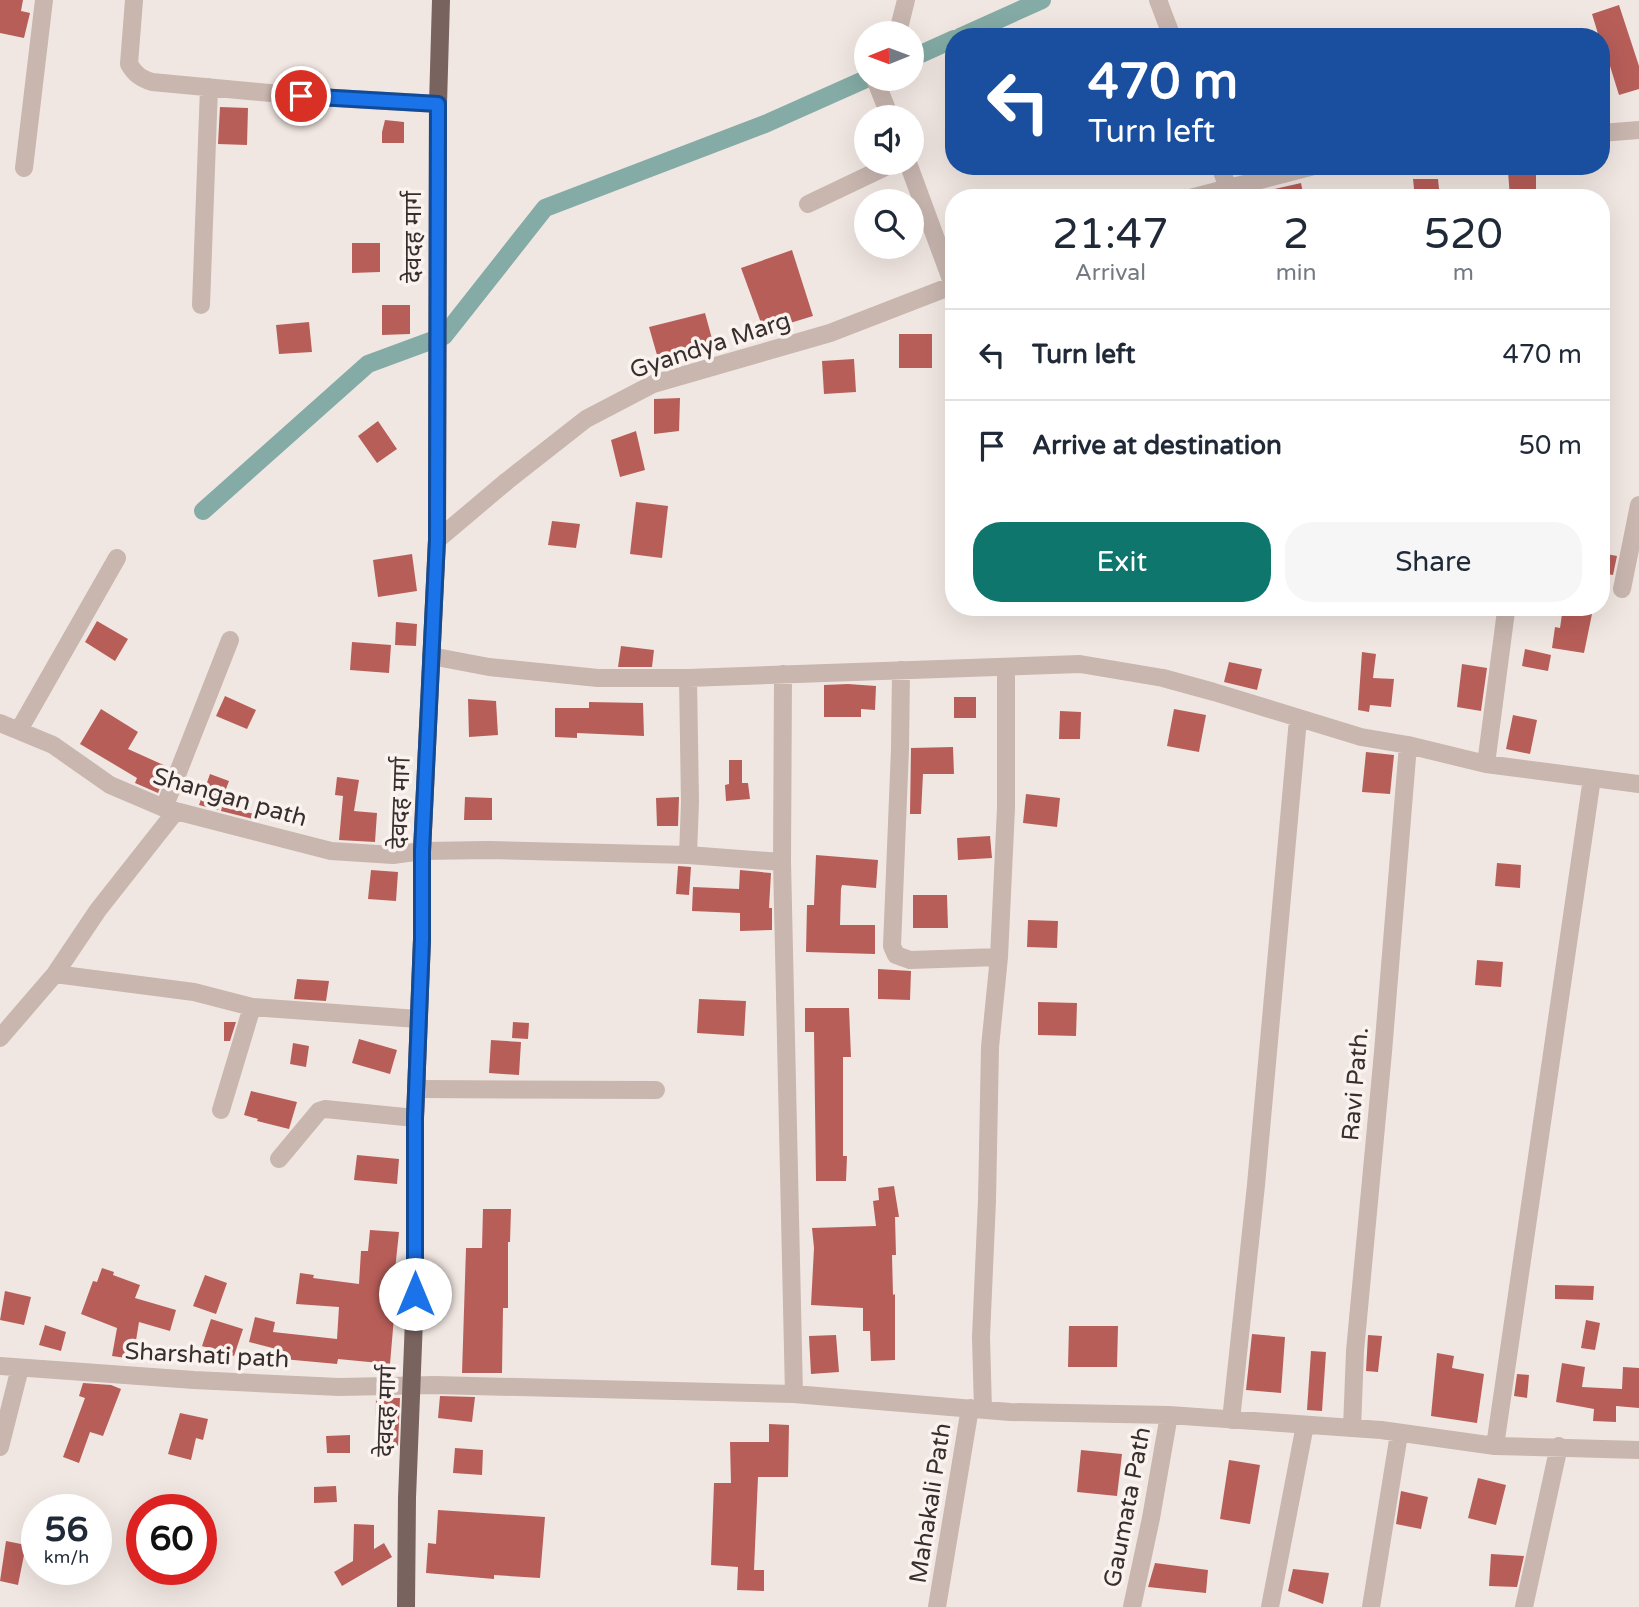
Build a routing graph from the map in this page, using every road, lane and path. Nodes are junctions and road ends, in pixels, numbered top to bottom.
1 (44, 0) edge
2 (134, 0) edge
3 (441, 0) edge
4 (906, 0) edge
5 (1158, 0) edge
6 (902, 21) edge
7 (1169, 28) edge
8 (209, 87) junction
9 (438, 104) junction
10 (1639, 130) edge
11 (1610, 132) edge
12 (24, 168) dead end
13 (869, 175) edge
14 (912, 175) edge
15 (1223, 175) edge
16 (1279, 175) edge
17 (1228, 188) junction
18 (1224, 189) edge
19 (808, 204) dead end
20 (945, 263) edge
21 (945, 288) edge
22 (201, 305) dead end
23 (1639, 505) edge
24 (437, 540) junction
25 (117, 558) dead end
26 (1622, 589) dead end
27 (1505, 616) edge
28 (230, 640) dead end
29 (431, 656) junction
30 (1006, 667) junction
31 (901, 670) junction
32 (783, 674) junction
33 (688, 678) junction
34 (1298, 719) junction
35 (0, 723) edge
36 (19, 730) junction
37 (1408, 745) junction
38 (1486, 764) junction
39 (1592, 778) junction
40 (1639, 785) edge
41 (170, 810) junction
42 (422, 851) junction
43 (688, 855) junction
44 (782, 862) junction
45 (999, 957) junction
46 (55, 974) junction
47 (252, 1007) junction
48 (418, 1019) junction
49 (0, 1038) edge
50 (417, 1089) junction
51 (656, 1090) dead end
52 (221, 1110) dead end
53 (415, 1118) junction
54 (279, 1160) dead end
55 (0, 1366) edge
56 (20, 1368) junction
57 (412, 1385) junction
58 (794, 1394) junction
59 (977, 1409) junction
60 (1169, 1415) junction
61 (1231, 1420) junction
62 (1306, 1425) junction
63 (1352, 1428) junction
64 (1399, 1434) junction
65 (1495, 1446) junction
66 (1559, 1446) junction
67 (0, 1447) edge
68 (1639, 1450) edge
69 (407, 1607) edge
70 (937, 1607) edge
71 (1132, 1607) edge
72 (1270, 1607) edge
73 (1371, 1607) edge
74 (1524, 1607) edge

1 - 12 street
2 - 8 street
3 - 9 main road, देवदह मार्ग
4 - 6 street
5 - 7 street
8 - 9 street
8 - 22 street
9 - 24 main road, देवदह मार्ग
10 - 11 street
13 - 19 street
14 - 20 street
15 - 17 street
16 - 17 street
17 - 18 street
21 - 24 street, Gyandya Marg
23 - 26 street
24 - 29 main road, देवदह मार्ग
25 - 36 street
27 - 38 street
28 - 41 street
29 - 33 street
29 - 42 main road, देवदह मार्ग
30 - 31 street
30 - 34 street
30 - 45 street, Mahakali Path
31 - 32 street
31 - 45 street
32 - 33 street
32 - 44 street
33 - 43 street
34 - 37 street
34 - 61 street
35 - 36 street, Shangan path
36 - 41 street, Shangan path
37 - 38 street
37 - 63 street, Ravi Path.
38 - 39 street
39 - 40 street
39 - 65 street
41 - 42 street, Shangan path
41 - 46 street
42 - 43 street, Shangan path
42 - 48 main road, देवदह मार्ग
43 - 44 street, Shangan path
44 - 58 street
45 - 59 street, Mahakali Path
46 - 47 street
46 - 49 street
47 - 48 street
47 - 52 street
48 - 50 main road, देवदह मार्ग
50 - 51 street
50 - 53 main road, देवदह मार्ग
53 - 54 street
53 - 57 main road, देवदह मार्ग
55 - 56 street, Sharshati path
56 - 57 street, Sharshati path
56 - 67 street
57 - 58 street, Sharshati path
57 - 69 main road, देवदह मार्ग
58 - 59 street, Sharshati path
59 - 60 street, Sharshati path
59 - 70 street, Mahakali Path
60 - 61 street, Sharshati path
60 - 71 street, Gaumata Path
61 - 62 street, Sharshati path
62 - 63 street, Sharshati path
62 - 72 street
63 - 64 street, Sharshati path
64 - 65 street, Sharshati path
64 - 73 street
65 - 66 street, Sharshati path
66 - 68 street, Sharshati path
66 - 74 street

